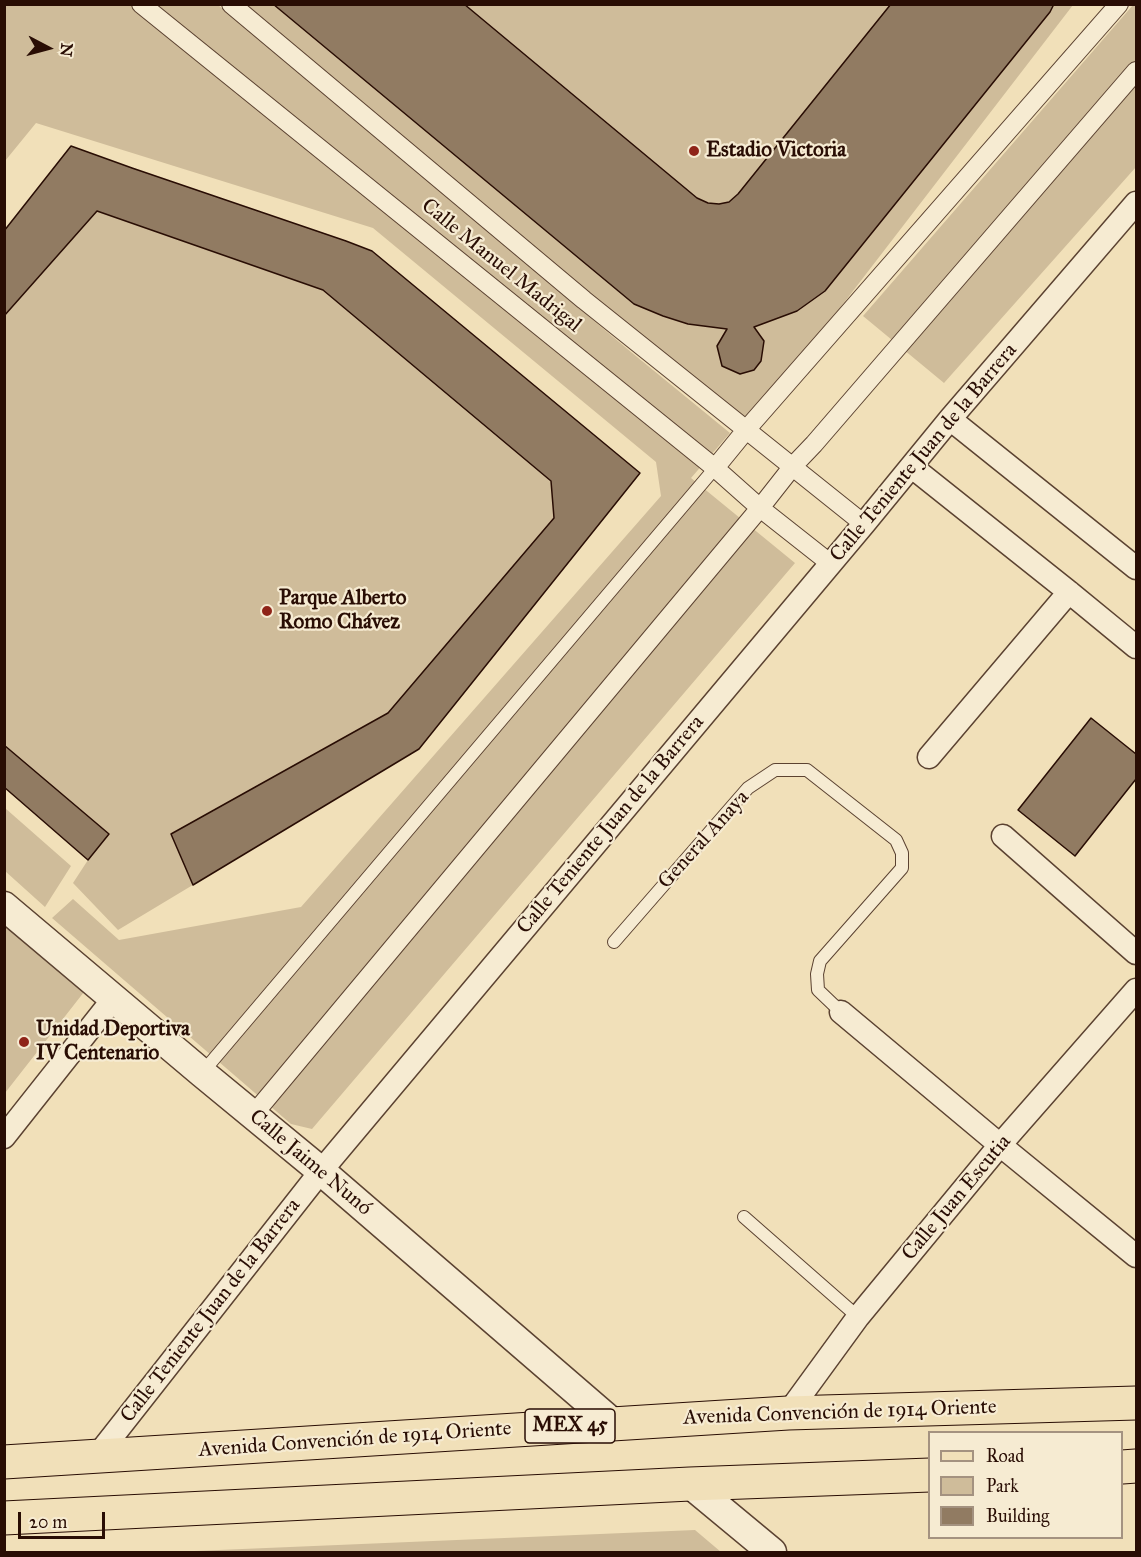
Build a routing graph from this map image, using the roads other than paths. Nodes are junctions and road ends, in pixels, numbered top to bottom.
1 (141, 4) edge
2 (231, 4) edge
3 (1119, 4) edge
4 (1137, 71) edge
5 (1137, 203) edge
6 (950, 419) junction
7 (746, 430) junction
8 (793, 466) junction
9 (912, 467) junction
10 (715, 468) junction
11 (760, 508) junction
12 (864, 524) junction
13 (831, 564) junction
14 (1137, 568) edge
15 (1069, 592) junction
16 (1137, 647) edge
17 (928, 757) dead end
18 (1003, 836) dead end
19 (4, 906) edge
20 (614, 942) dead end
21 (1137, 953) edge
22 (1137, 990) edge
23 (114, 998) junction
24 (841, 1012) joint
25 (202, 1073) junction
26 (253, 1115) junction
27 (4, 1137) edge
28 (1000, 1145) junction
29 (321, 1171) junction
30 (744, 1217) dead end
31 (1137, 1256) edge
32 (858, 1317) junction
33 (1137, 1403) edge
34 (788, 1413) junction
35 (613, 1423) junction
36 (97, 1456) junction
37 (4, 1462) edge
38 (928, 1474) edge
39 (690, 1484) junction
40 (10, 1524) edge
41 (772, 1552) edge

1 - 10 street, Calle Manuel Madrigal
2 - 7 street, Calle Manuel Madrigal
3 - 7 street
4 - 8 street
5 - 6 street, Calle Teniente Juan de la Barrera
6 - 9 street, Calle Teniente Juan de la Barrera
6 - 14 street
7 - 8 street, Calle Manuel Madrigal
7 - 10 street
8 - 11 street
8 - 12 street, Calle Manuel Madrigal
9 - 12 street, Calle Teniente Juan de la Barrera
9 - 15 street
10 - 11 street, Calle Manuel Madrigal
10 - 25 lane
11 - 13 street, Calle Manuel Madrigal
11 - 26 street
12 - 13 street, Calle Teniente Juan de la Barrera
13 - 29 street, Calle Teniente Juan de la Barrera
15 - 16 street
15 - 17 street
18 - 21 street
19 - 23 street, Calle Jaime Nunó
20 - 24 lane, General Anaya
22 - 28 street, Calle Juan Escutia
23 - 25 street, Calle Jaime Nunó
23 - 27 street
24 - 28 street
25 - 26 street, Calle Jaime Nunó
26 - 29 street, Calle Jaime Nunó
28 - 31 street
28 - 32 street, Calle Juan Escutia
29 - 35 street, Calle Jaime Nunó
29 - 36 street, Calle Teniente Juan de la Barrera
30 - 32 lane
32 - 34 street, Calle Juan Escutia
33 - 34 main road, Avenida Convención de 1914 Oriente / MEX 45
34 - 35 main road, Avenida Convención de 1914 Oriente / MEX 45
35 - 36 main road, Avenida Convención de 1914 Oriente / MEX 45
36 - 37 main road, Avenida Convención de 1914 Oriente / MEX 45
38 - 39 main road
39 - 40 main road
39 - 41 street

